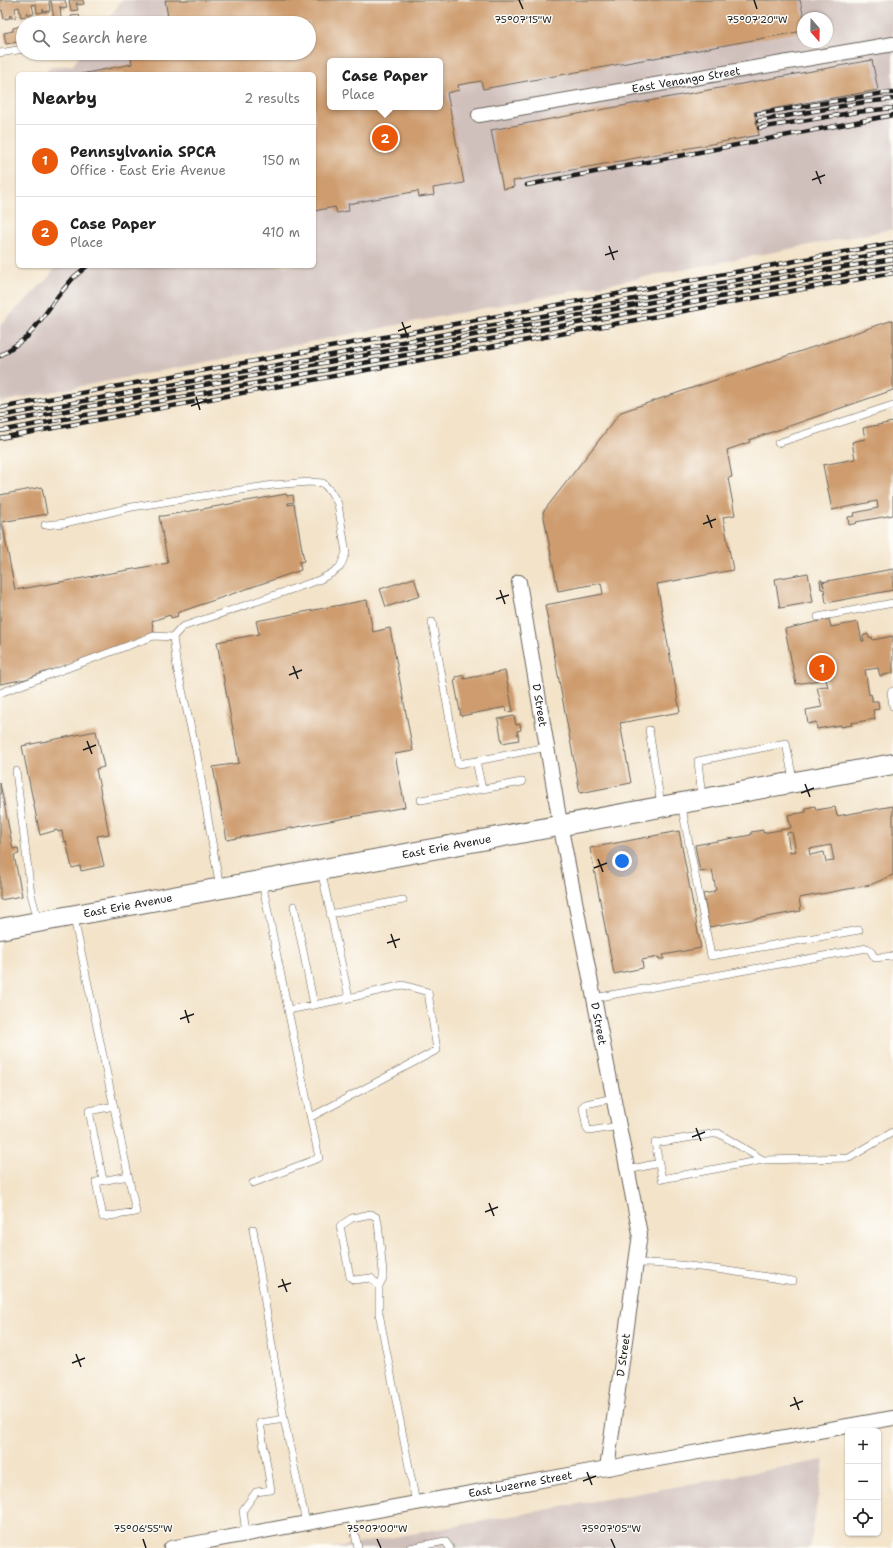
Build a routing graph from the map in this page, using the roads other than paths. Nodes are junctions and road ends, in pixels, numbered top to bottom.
1 (893, 44) edge
2 (16, 51) edge
3 (0, 54) edge
4 (479, 116) dead end
5 (893, 404) edge
6 (778, 443) dead end
7 (45, 525) dead end
8 (519, 582) dead end
9 (893, 603) edge
10 (818, 617) dead end
11 (432, 622) dead end
12 (173, 637) junction
13 (893, 691) edge
14 (0, 693) edge
15 (893, 706) edge
16 (649, 730) dead end
17 (547, 747) junction
18 (476, 761) junction
19 (893, 764) edge
20 (16, 771) dead end
21 (522, 782) dead end
22 (794, 782) junction
23 (482, 789) junction
24 (702, 799) junction
25 (421, 800) dead end
26 (681, 803) junction
27 (661, 807) junction
28 (561, 825) junction
29 (321, 870) junction
30 (262, 880) junction
31 (220, 888) junction
32 (403, 900) dead end
33 (294, 906) dead end
34 (330, 914) junction
35 (73, 915) junction
36 (38, 922) junction
37 (0, 929) edge
38 (859, 930) dead end
39 (893, 956) edge
40 (348, 998) junction
41 (594, 998) junction
42 (314, 1005) junction
43 (288, 1010) junction
44 (614, 1098) junction
45 (114, 1106) junction
46 (310, 1117) junction
47 (619, 1126) junction
48 (893, 1132) edge
49 (763, 1160) junction
50 (659, 1163) junction
51 (628, 1170) junction
52 (128, 1176) junction
53 (103, 1180) junction
54 (253, 1183) dead end
55 (252, 1229) dead end
56 (636, 1263) junction
57 (793, 1281) dead end
58 (379, 1286) junction
59 (893, 1418) edge
60 (284, 1419) junction
61 (607, 1468) junction
62 (416, 1503) junction
63 (351, 1515) junction
64 (306, 1523) junction
65 (246, 1534) junction
66 (171, 1548) edge
67 (358, 1548) edge
68 (410, 1548) edge
69 (450, 1548) edge

1 - 4 street, East Venango Street
2 - 3 lane
5 - 6 lane
7 - 12 lane
8 - 17 street, D Street
9 - 10 lane
11 - 18 lane
12 - 14 lane
12 - 31 lane
13 - 15 lane
16 - 27 lane
17 - 18 lane
17 - 28 street, D Street
18 - 23 lane
19 - 22 main road, East Erie Avenue
20 - 36 lane
21 - 23 lane
22 - 24 main road, East Erie Avenue
22 - 24 lane
23 - 25 lane
24 - 26 main road, East Erie Avenue
26 - 27 main road, East Erie Avenue
26 - 38 lane
27 - 28 main road, East Erie Avenue
28 - 29 main road, East Erie Avenue
28 - 41 street, D Street
29 - 30 main road, East Erie Avenue
29 - 34 lane
30 - 31 main road, East Erie Avenue
30 - 43 lane
31 - 35 main road, East Erie Avenue
32 - 34 lane
33 - 42 lane
34 - 40 lane
35 - 36 main road, East Erie Avenue
35 - 45 lane
36 - 37 main road, East Erie Avenue
39 - 41 lane
40 - 42 lane
40 - 46 lane
41 - 44 street, D Street
42 - 43 lane
43 - 46 lane
44 - 47 street, D Street
44 - 47 lane
45 - 52 lane
45 - 53 lane
46 - 54 lane
47 - 51 street, D Street
48 - 49 lane
49 - 50 lane
49 - 50 lane
50 - 51 lane
51 - 56 street, D Street
52 - 53 lane
52 - 53 lane
55 - 60 lane
56 - 57 lane
56 - 61 street, D Street
58 - 58 lane
58 - 62 lane
59 - 61 street, East Luzerne Street
60 - 64 lane
60 - 65 lane
61 - 62 street, East Luzerne Street
62 - 63 street, East Luzerne Street
63 - 64 street, East Luzerne Street
63 - 67 lane
64 - 65 street, East Luzerne Street
65 - 66 street, East Luzerne Street
68 - 69 lane

